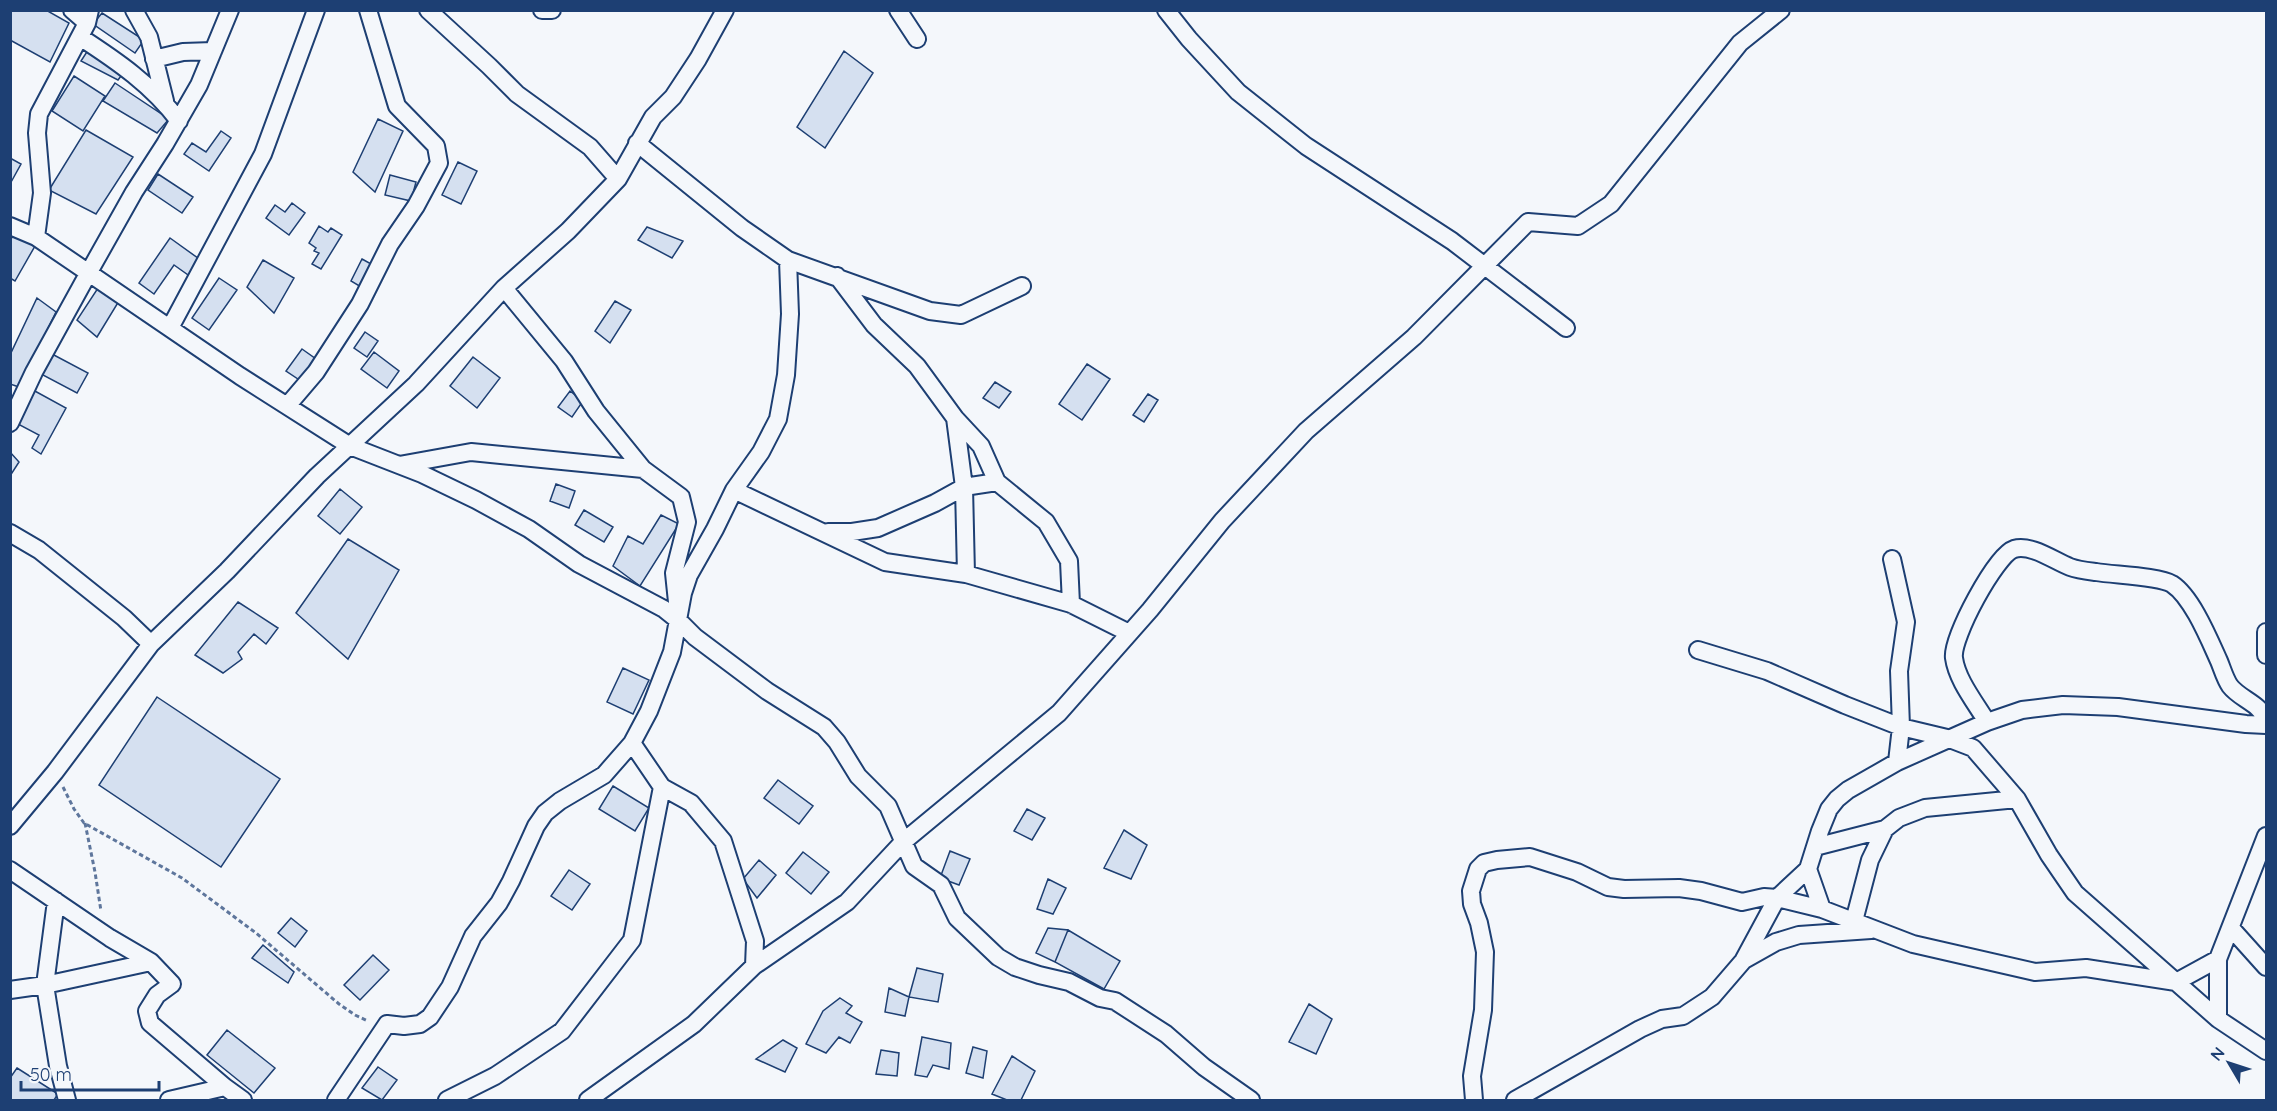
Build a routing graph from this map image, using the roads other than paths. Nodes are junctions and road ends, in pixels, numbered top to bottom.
1 (72, 10) edge
2 (135, 10) edge
3 (230, 10) edge
4 (316, 10) edge
5 (368, 10) edge
6 (428, 10) edge
7 (542, 10) edge
8 (552, 10) edge
9 (898, 10) edge
10 (1166, 10) edge
11 (1781, 10) edge
12 (718, 13) edge
13 (86, 23) edge
14 (149, 37) junction
15 (917, 39) dead end
16 (213, 51) junction
17 (183, 52) junction
18 (154, 59) junction
19 (165, 102) junction
20 (179, 121) junction
21 (637, 143) junction
22 (618, 179) junction
23 (10, 226) edge
24 (36, 237) junction
25 (788, 260) junction
26 (1484, 266) junction
27 (89, 272) junction
28 (837, 276) junction
29 (1022, 285) dead end
30 (504, 288) junction
31 (170, 328) junction
32 (1566, 328) dead end
33 (287, 406) junction
34 (955, 418) junction
35 (10, 423) edge
36 (350, 446) junction
37 (398, 465) junction
38 (643, 469) junction
39 (997, 483) junction
40 (964, 487) junction
41 (734, 490) junction
42 (820, 531) junction
43 (10, 533) edge
44 (1892, 559) dead end
45 (966, 574) junction
46 (1071, 604) junction
47 (679, 621) junction
48 (2266, 632) edge
49 (1129, 633) junction
50 (151, 644) junction
51 (1698, 650) dead end
52 (2266, 655) edge
53 (2266, 719) edge
54 (1987, 722) junction
55 (2266, 725) edge
56 (1901, 727) junction
57 (1970, 729) junction
58 (1947, 738) junction
59 (632, 743) junction
60 (1973, 748) junction
61 (1897, 762) junction
62 (662, 787) junction
63 (2017, 799) junction
64 (10, 826) edge
65 (1885, 829) junction
66 (2266, 836) edge
67 (903, 842) junction
68 (1815, 847) junction
69 (1808, 869) junction
70 (10, 870) edge
71 (1777, 898) junction
72 (56, 901) junction
73 (1822, 909) junction
74 (1854, 921) junction
75 (2231, 928) junction
76 (1877, 930) junction
77 (2218, 959) junction
78 (1743, 961) junction
79 (151, 962) junction
80 (754, 966) junction
81 (2266, 967) edge
82 (2176, 982) junction
83 (45, 985) junction
84 (10, 990) edge
85 (2218, 1019) junction
86 (2266, 1051) edge
87 (225, 1088) junction
88 (67, 1101) edge
89 (169, 1101) edge
90 (243, 1101) edge
91 (336, 1101) edge
92 (447, 1101) edge
93 (588, 1101) edge
94 (1251, 1101) edge
95 (1474, 1101) edge
96 (1515, 1101) edge

1 - 13 street
2 - 14 street
3 - 16 street
4 - 31 street
5 - 33 street
6 - 22 street
7 - 8 street
9 - 15 street
10 - 26 street
11 - 26 street
12 - 21 street
13 - 19 street
13 - 24 street
14 - 17 street
14 - 18 street
16 - 17 street
16 - 20 street
17 - 18 street
18 - 19 street
19 - 20 street
20 - 27 street
21 - 22 street
21 - 25 street
22 - 30 street
23 - 24 street
24 - 27 street
25 - 28 street
25 - 41 street
26 - 32 street
26 - 49 street
27 - 31 street
27 - 35 street
28 - 29 street
28 - 34 street
30 - 36 street
30 - 38 street
31 - 33 street
33 - 36 street
34 - 39 street
34 - 40 street
36 - 37 street
36 - 50 street
37 - 38 street
37 - 47 street
38 - 47 street
39 - 40 street
39 - 46 street
40 - 42 street
40 - 45 street
41 - 42 street
41 - 47 street
42 - 45 street
43 - 50 street
44 - 56 street
45 - 46 street
46 - 49 street
47 - 59 street
47 - 67 street
48 - 52 street
49 - 67 street
50 - 64 street
51 - 56 street
53 - 54 street
54 - 55 street
54 - 57 street
56 - 58 street
56 - 61 street
57 - 58 street
57 - 60 street
58 - 60 street
58 - 61 street
59 - 62 street
59 - 91 street
60 - 63 street
61 - 68 street
62 - 80 street
62 - 92 street
63 - 65 street
63 - 82 street
65 - 68 street
65 - 74 street
66 - 75 street
67 - 80 street
67 - 94 street
68 - 69 street
69 - 71 street
69 - 73 street
70 - 72 street
71 - 73 street
71 - 78 street
71 - 95 street
72 - 79 street
72 - 83 street
73 - 74 street
74 - 76 street
75 - 77 street
75 - 81 street
76 - 78 street
76 - 82 street
77 - 82 street
77 - 85 street
78 - 96 street
79 - 83 street
79 - 87 street
80 - 93 street
82 - 85 street
83 - 84 street
83 - 88 street
85 - 86 street
87 - 89 street
87 - 90 street

